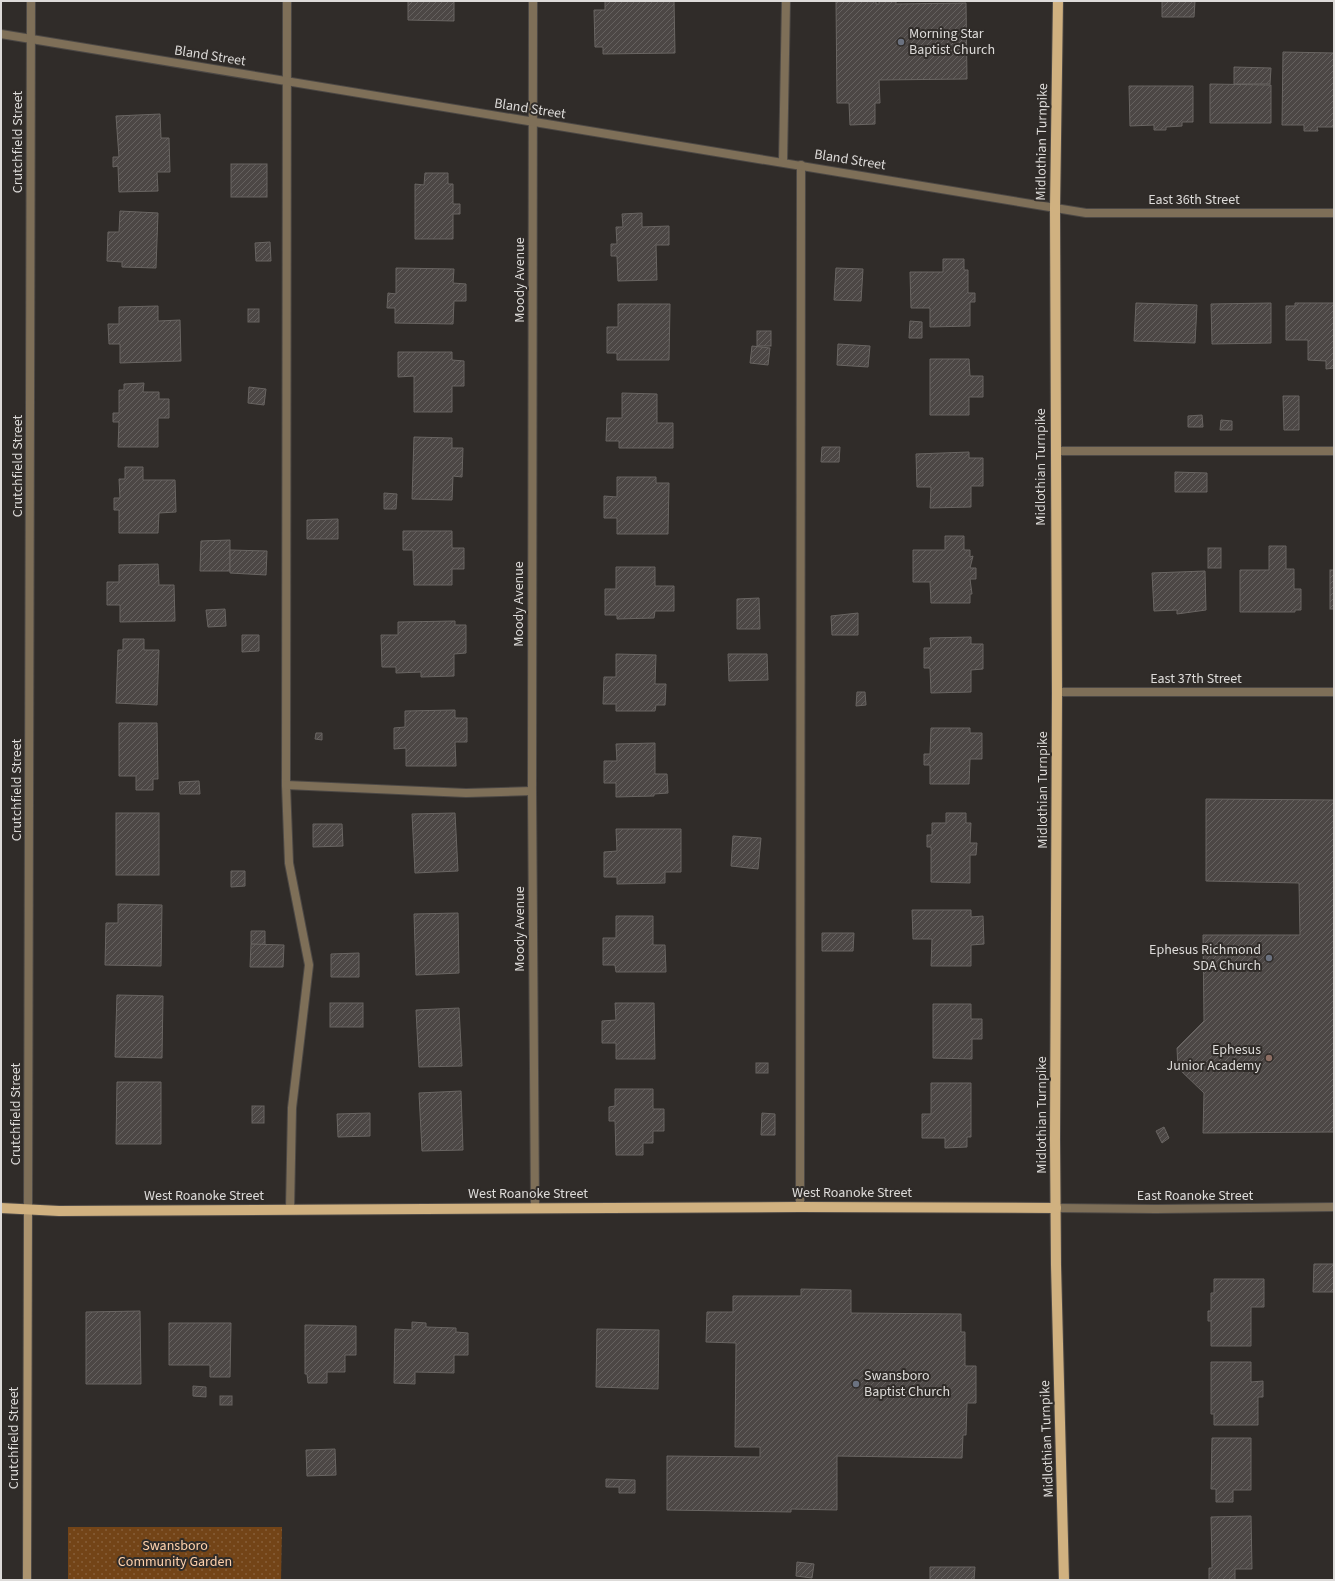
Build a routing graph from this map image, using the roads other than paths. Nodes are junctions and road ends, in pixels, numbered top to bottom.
1 (31, 1) edge
2 (287, 1) edge
3 (533, 1) edge
4 (786, 1) edge
5 (1058, 1) edge
6 (1, 34) edge
7 (32, 39) junction
8 (286, 81) junction
9 (533, 123) junction
10 (783, 162) junction
11 (801, 165) junction
12 (1055, 208) junction
13 (1334, 213) edge
14 (1055, 450) junction
15 (1334, 452) edge
16 (1057, 692) junction
17 (1334, 692) edge
18 (286, 785) junction
19 (532, 790) junction
20 (800, 1207) junction
21 (1334, 1207) edge
22 (1, 1208) edge
23 (535, 1208) junction
24 (1056, 1208) junction
25 (28, 1209) junction
26 (290, 1209) junction
27 (27, 1580) edge
28 (1064, 1580) edge

1 - 7 street, Crutchfield Street
2 - 8 street
3 - 9 street, Moody Avenue
4 - 10 street
5 - 12 main road, Midlothian Turnpike
6 - 7 street, Bland Street
7 - 8 street, Bland Street
7 - 25 street, Crutchfield Street
8 - 9 street, Bland Street
8 - 18 street
9 - 10 street, Bland Street
9 - 19 street, Moody Avenue
10 - 11 street, Bland Street
11 - 12 street, Bland Street
11 - 20 street
12 - 13 street, East 36th Street
12 - 14 main road, Midlothian Turnpike
14 - 15 street
14 - 16 main road, Midlothian Turnpike
16 - 17 street, East 37th Street
16 - 24 main road, Midlothian Turnpike
18 - 19 street
18 - 26 street
19 - 23 street, Moody Avenue
20 - 23 main road, West Roanoke Street
20 - 24 main road, West Roanoke Street
21 - 24 street, East Roanoke Street
22 - 25 main road, West Roanoke Street
23 - 26 main road, West Roanoke Street
24 - 28 main road, Midlothian Turnpike
25 - 26 main road, West Roanoke Street
25 - 27 street, Crutchfield Street

